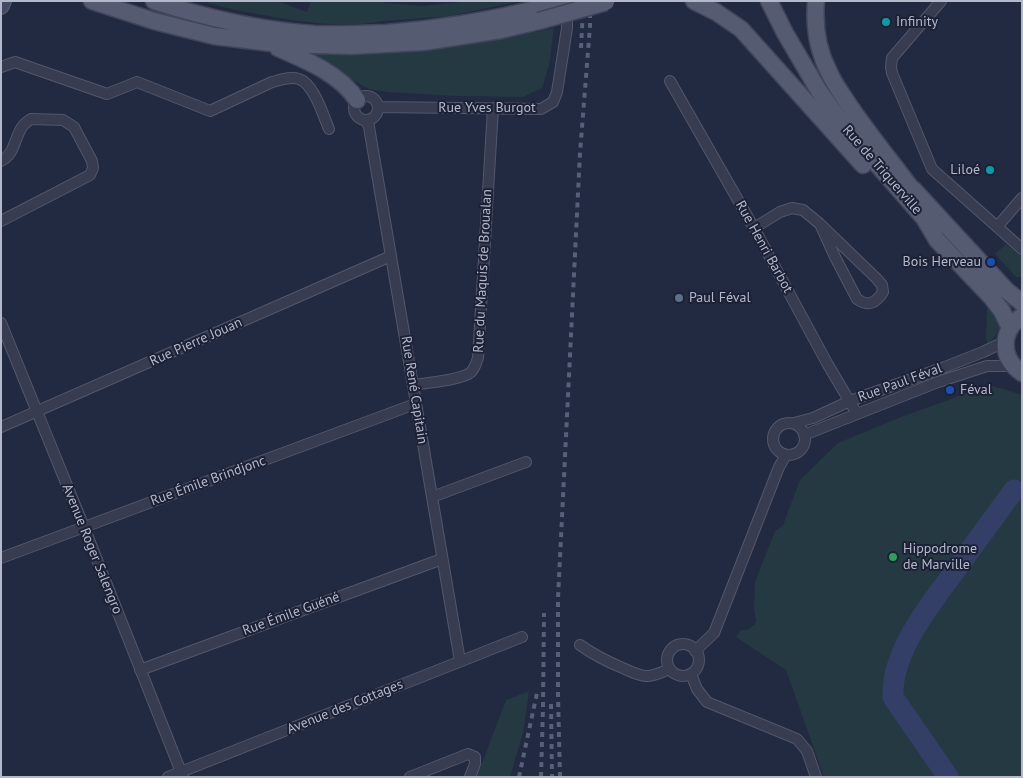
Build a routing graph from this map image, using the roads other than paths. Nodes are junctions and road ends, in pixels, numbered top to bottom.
1 (4, 1) edge
2 (92, 1) edge
3 (154, 1) edge
4 (567, 1) edge
5 (608, 1) edge
6 (694, 1) edge
7 (769, 1) edge
8 (776, 1) edge
9 (816, 1) edge
10 (941, 1) edge
11 (1, 6) edge
12 (538, 15) junction
13 (262, 42) junction
14 (1, 67) edge
15 (670, 81) dead end
16 (357, 100) junction
17 (378, 107) junction
18 (493, 108) junction
19 (366, 120) junction
20 (329, 129) dead end
21 (1, 161) edge
22 (911, 188) junction
23 (1022, 198) edge
24 (1, 221) edge
25 (820, 224) junction
26 (996, 227) junction
27 (754, 228) junction
28 (938, 240) junction
29 (1022, 249) edge
30 (391, 256) junction
31 (1022, 303) edge
32 (1022, 316) edge
33 (1, 322) edge
34 (1008, 334) junction
35 (1017, 370) edge
36 (413, 385) junction
37 (850, 401) junction
38 (415, 404) junction
39 (37, 411) junction
40 (857, 414) junction
41 (794, 423) junction
42 (1, 427) edge
43 (804, 435) junction
44 (786, 455) junction
45 (526, 462) dead end
46 (432, 497) junction
47 (84, 527) junction
48 (1, 558) edge
49 (442, 559) junction
50 (522, 637) dead end
51 (580, 645) dead end
52 (696, 651) junction
53 (460, 661) junction
54 (669, 669) junction
55 (140, 670) junction
56 (691, 674) junction
57 (182, 774) edge
58 (168, 777) edge
59 (410, 777) edge
60 (470, 777) edge
61 (816, 777) edge

1 - 11 main road
2 - 13 main road
3 - 12 main road
4 - 12 main road
4 - 18 street, Rue Yves Burgot
5 - 12 main road, bridge
6 - 28 main road
7 - 28 main road, Rue de Triquerville
8 - 22 main road, Rue de Triquerville
9 - 22 main road
10 - 26 street
12 - 13 main road
13 - 16 main road
14 - 20 street
15 - 27 street, Rue Henri Barbot
16 - 17 street
16 - 19 street
17 - 18 street, Rue Yves Burgot
17 - 19 street
18 - 36 street, Rue du Maquis de Broualan
19 - 30 street, Rue René Capitain
21 - 24 street
22 - 31 main road, Rue de Triquerville
23 - 26 street
25 - 25 street
25 - 27 street
26 - 29 street
27 - 37 street, Rue Henri Barbot
28 - 34 main road, Rue de Triquerville
30 - 36 street, Rue René Capitain
30 - 39 street, Rue Pierre Jouan
32 - 34 main road
33 - 39 street, Avenue Roger Salengro
34 - 35 main road, Rue de Triquerville
34 - 37 street, Rue Paul Féval
35 - 40 street, Rue Paul Féval
36 - 38 street, Rue René Capitain
37 - 40 street, Rue Henri Barbot
37 - 41 street, Rue Paul Féval
38 - 46 street, Rue René Capitain
38 - 47 street, Rue Émile Brindjonc
39 - 42 street, Rue Pierre Jouan
39 - 47 street, Avenue Roger Salengro
40 - 43 street, Rue Paul Féval
41 - 43 street
41 - 44 street
43 - 44 street
44 - 52 street
45 - 46 street
46 - 49 street, Rue René Capitain
47 - 48 street, Rue Émile Brindjonc
47 - 55 street, Avenue Roger Salengro
49 - 53 street, Rue René Capitain
49 - 55 street, Rue Émile Guéné
50 - 53 street, Avenue des Cottages
51 - 54 street
52 - 54 street
52 - 56 street
53 - 57 street, Avenue des Cottages
54 - 56 street
55 - 57 street, Avenue Roger Salengro
56 - 61 street
57 - 58 street, Avenue des Cottages
59 - 60 street

